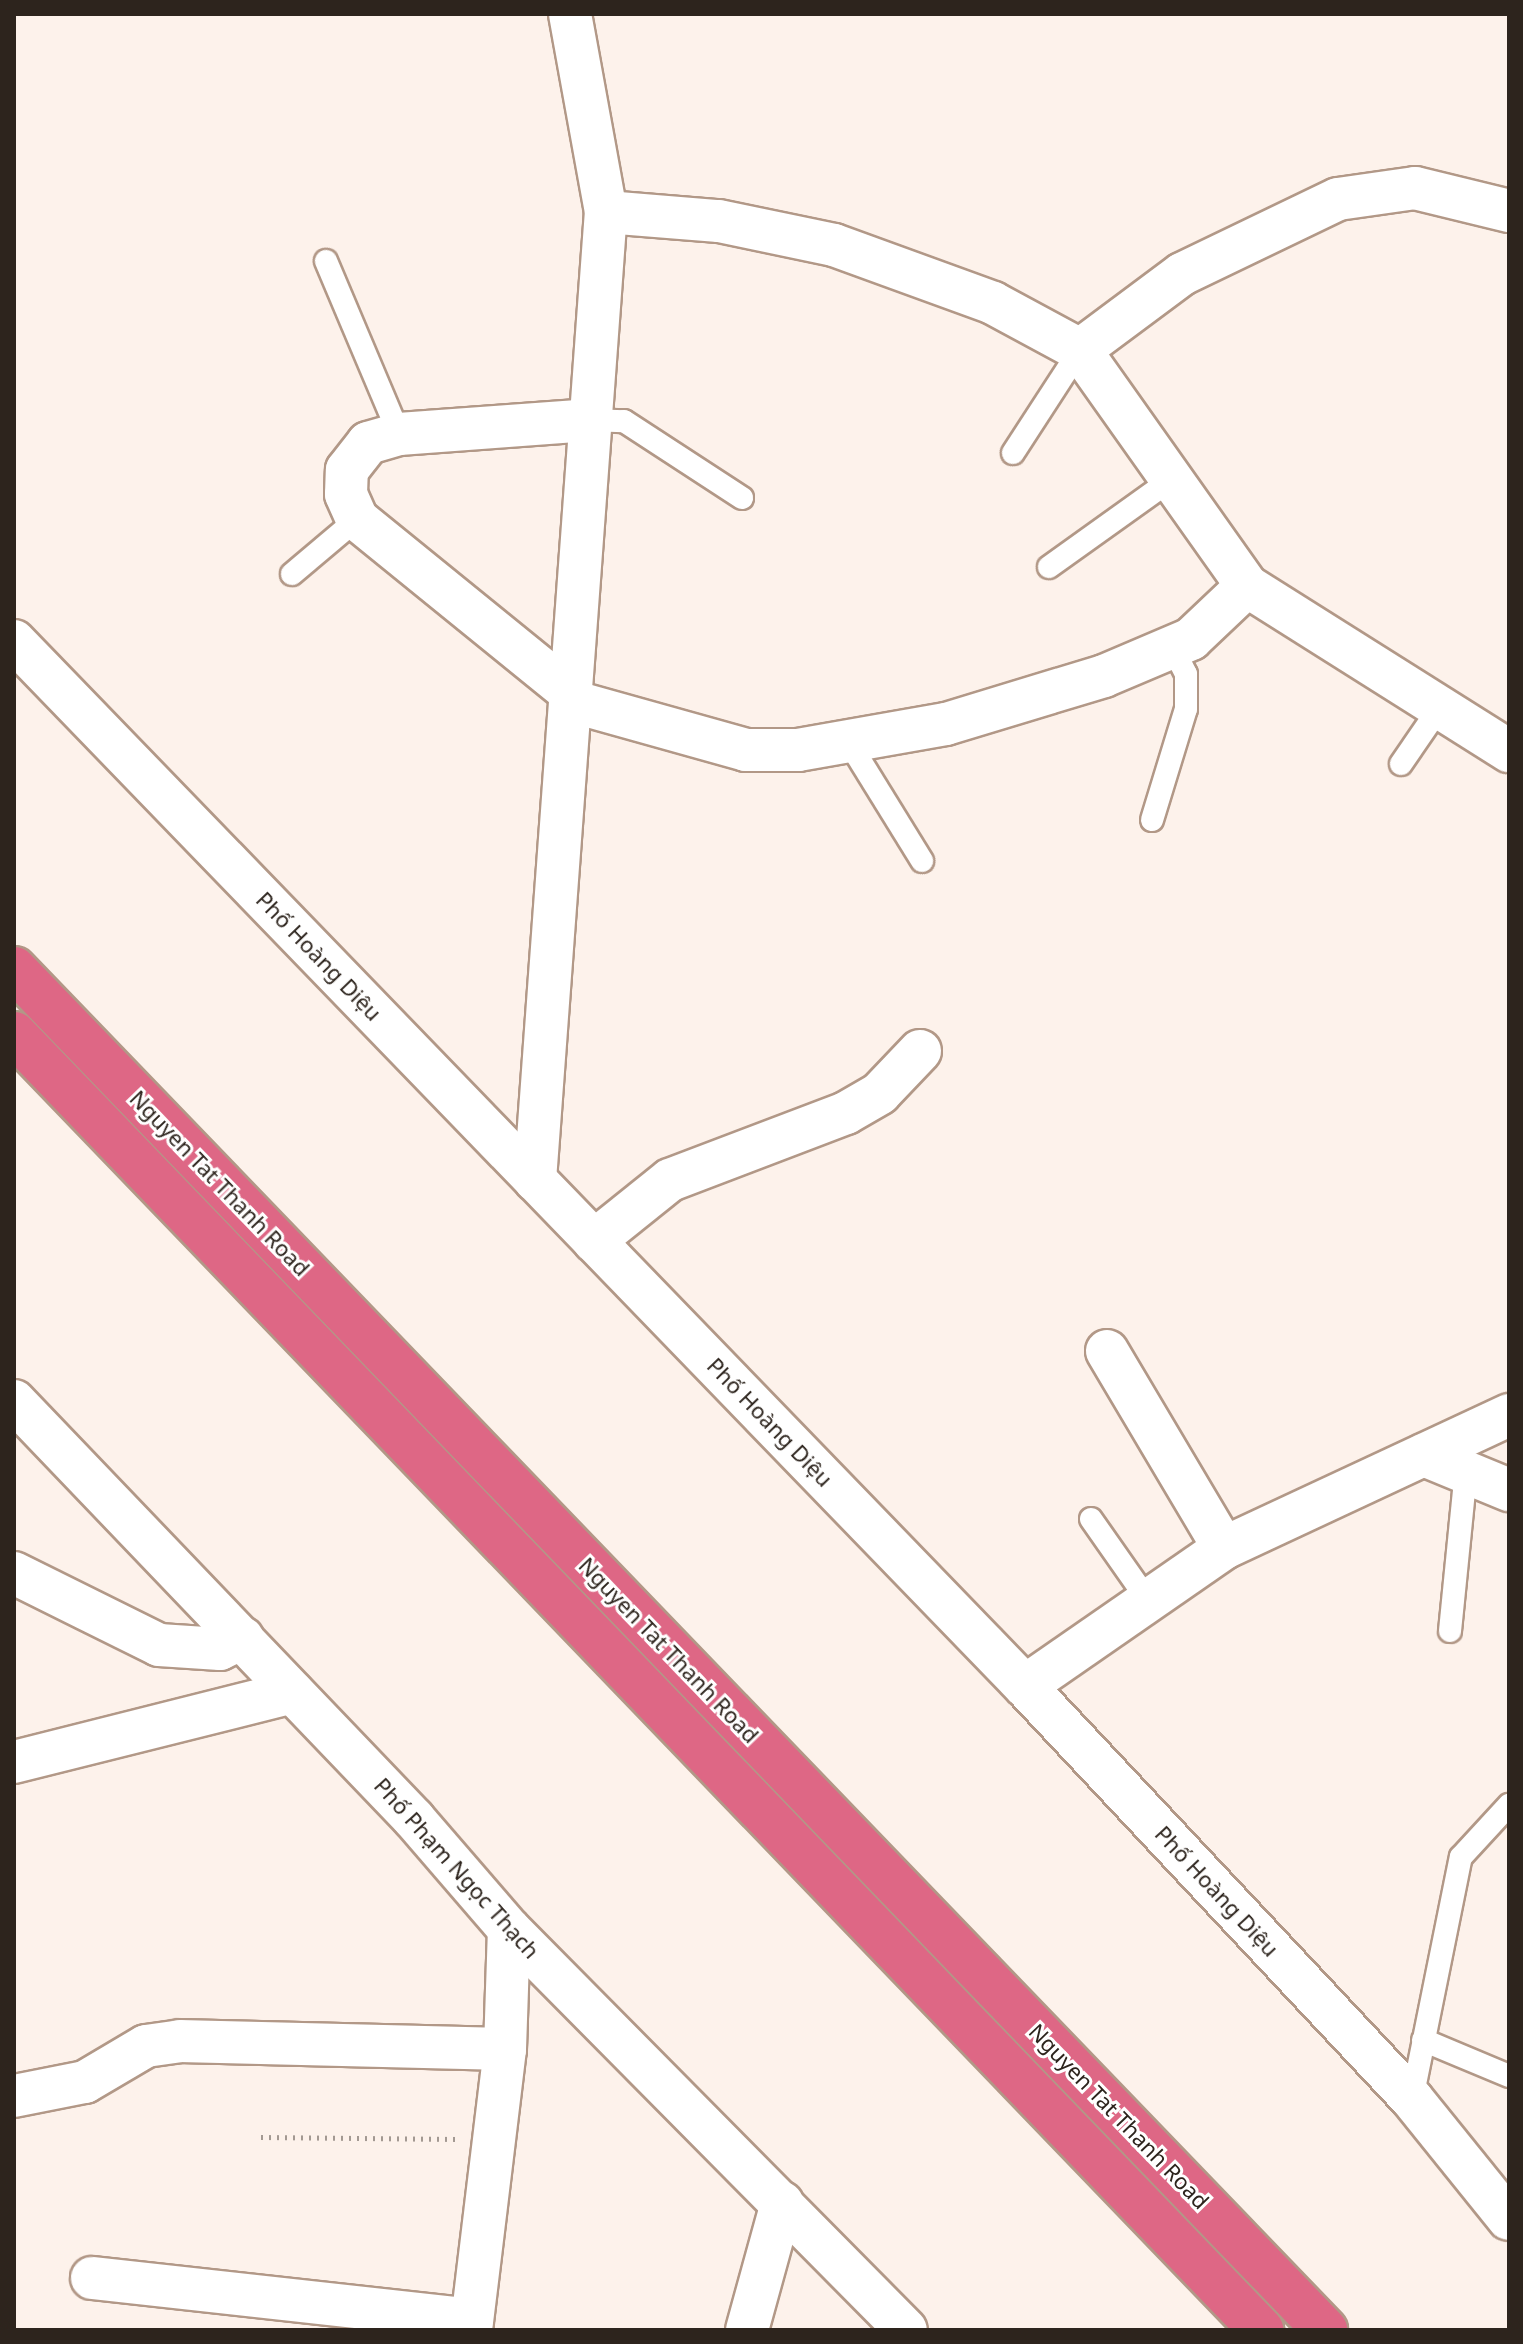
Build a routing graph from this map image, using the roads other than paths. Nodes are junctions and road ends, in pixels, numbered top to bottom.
1 (570, 14) edge
2 (1509, 211) edge
3 (606, 212) junction
4 (326, 261) dead end
5 (1080, 350) junction
6 (588, 420) junction
7 (399, 434) junction
8 (1013, 453) dead end
9 (1172, 479) junction
10 (742, 498) dead end
11 (357, 519) junction
12 (1049, 567) dead end
13 (292, 574) dead end
14 (1247, 586) junction
15 (14, 641) edge
16 (1173, 649) junction
17 (571, 697) junction
18 (1438, 710) junction
19 (848, 741) junction
20 (1509, 751) edge
21 (1401, 764) dead end
22 (1152, 820) dead end
23 (922, 861) dead end
24 (14, 969) edge
25 (14, 1034) edge
26 (920, 1051) dead end
27 (535, 1180) junction
28 (594, 1241) junction
29 (1107, 1351) dead end
30 (14, 1401) edge
31 (1509, 1415) edge
32 (1424, 1455) junction
33 (1466, 1472) junction
34 (1509, 1490) edge
35 (1091, 1519) dead end
36 (1224, 1548) junction
37 (14, 1573) edge
38 (1147, 1599) junction
39 (1450, 1631) dead end
40 (243, 1638) junction
41 (1025, 1686) junction
42 (292, 1692) junction
43 (14, 1762) edge
44 (1509, 1805) edge
45 (509, 1929) junction
46 (1423, 2040) junction
47 (505, 2049) junction
48 (1509, 2076) edge
49 (14, 2096) edge
50 (1412, 2099) junction
51 (782, 2203) junction
52 (1509, 2219) edge
53 (92, 2278) dead end
54 (472, 2325) edge
55 (747, 2330) edge
56 (906, 2330) edge
57 (1261, 2330) edge
58 (1325, 2330) edge

1 - 3 street
2 - 5 street
3 - 5 street
3 - 6 street
4 - 7 lane
5 - 8 lane
5 - 9 street
6 - 7 street
6 - 10 lane
6 - 17 street
7 - 11 street
9 - 12 lane
9 - 14 street
11 - 13 lane
11 - 17 street
14 - 16 street
14 - 18 street
15 - 27 street, Phố Hoàng Diệu
16 - 19 street
16 - 22 lane
17 - 19 street
17 - 27 street
18 - 20 street
18 - 21 lane
19 - 23 lane
24 - 58 highway, Nguyen Tat Thanh Road
25 - 57 highway, Nguyen Tat Thanh Road
26 - 28 street
27 - 28 street, Phố Hoàng Diệu
28 - 41 street, Phố Hoàng Diệu
29 - 36 street
30 - 40 street, Phố Phạm Ngọc Thạch
31 - 32 street
32 - 33 street
32 - 36 street
33 - 34 street
33 - 39 lane
35 - 38 lane
36 - 38 street
37 - 40 street
38 - 41 street
40 - 42 street, Phố Phạm Ngọc Thạch
41 - 50 street, Phố Hoàng Diệu
42 - 43 street
42 - 45 street, Phố Phạm Ngọc Thạch
44 - 46 lane
45 - 47 street
45 - 51 street, Phố Phạm Ngọc Thạch
46 - 48 lane
46 - 50 lane
47 - 49 street
47 - 54 street
50 - 52 street, Phố Hoàng Diệu
51 - 55 street
51 - 56 street, Phố Phạm Ngọc Thạch
53 - 54 street

